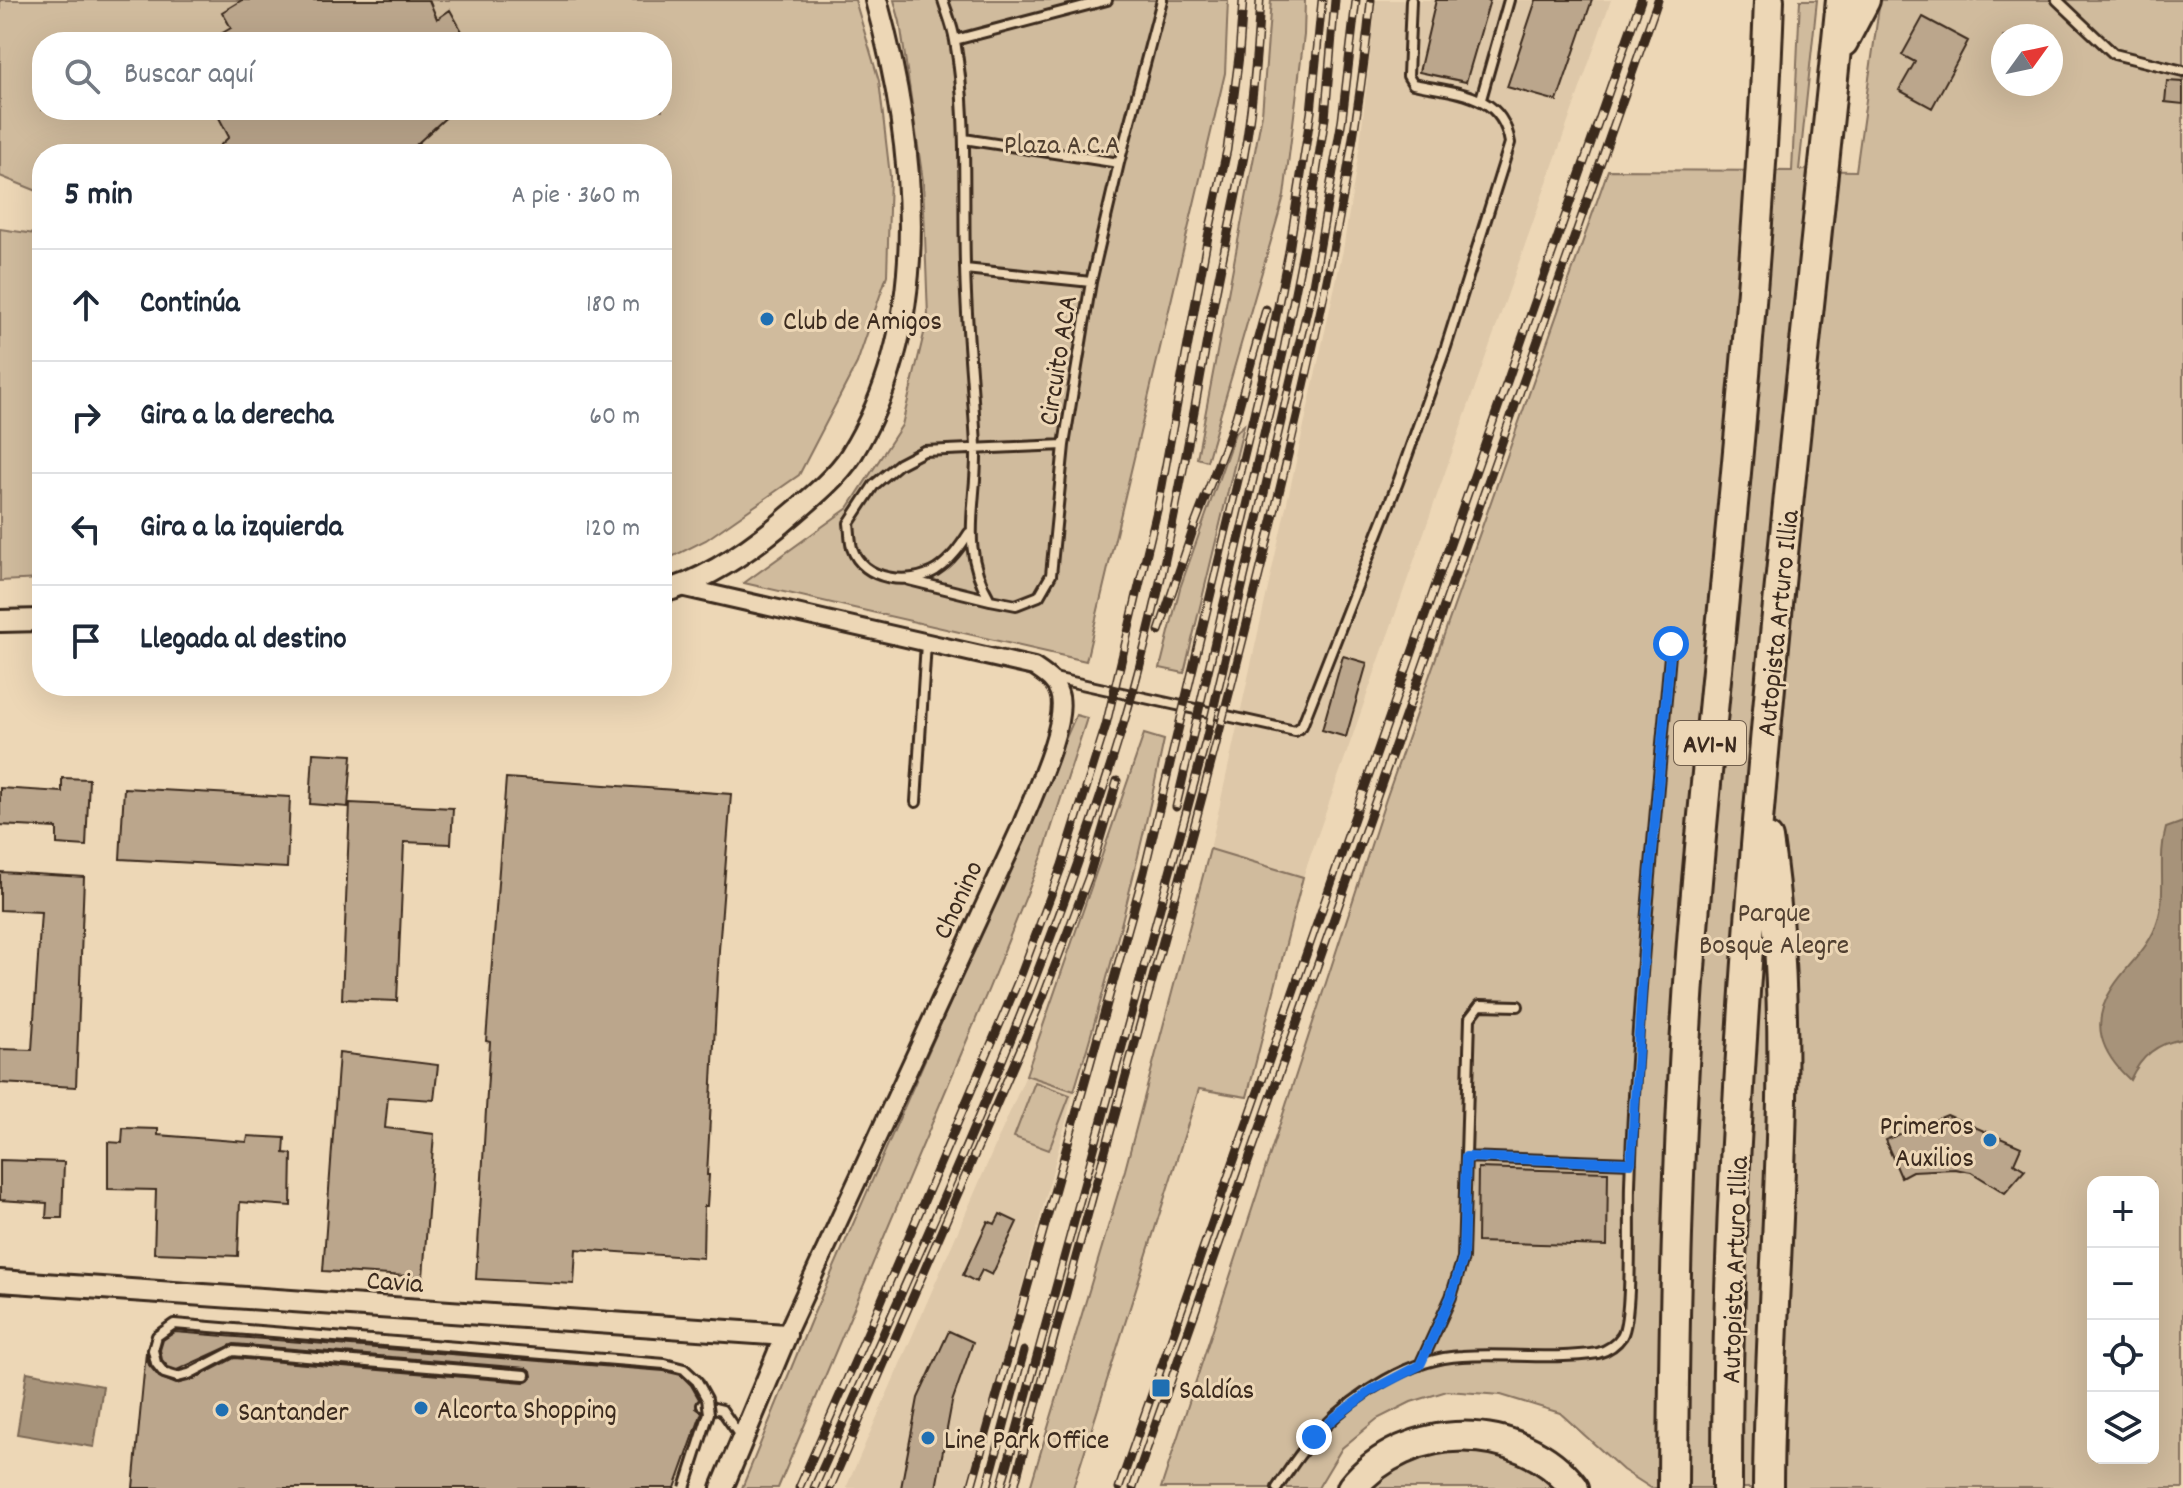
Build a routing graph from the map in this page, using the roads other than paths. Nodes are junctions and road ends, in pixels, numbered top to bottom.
1 (876, 0) edge
2 (943, 0) edge
3 (1107, 0) edge
4 (1162, 0) edge
5 (1411, 0) edge
6 (1509, 0) edge
7 (1769, 0) edge
8 (1841, 0) edge
9 (1865, 0) edge
10 (2057, 0) edge
11 (955, 40) junction
12 (1835, 57) junction
13 (2183, 71) edge
14 (1481, 99) junction
15 (964, 139) junction
16 (1119, 163) junction
17 (965, 269) junction
18 (1091, 282) junction
19 (1064, 445) junction
20 (976, 450) junction
21 (970, 532) junction
22 (905, 580) junction
23 (672, 590) edge
24 (990, 600) junction
25 (32, 620) edge
26 (0, 621) edge
27 (926, 642) junction
28 (1671, 644) dead end
29 (1049, 677) junction
30 (1761, 787) junction
31 (916, 802) dead end
32 (1518, 1006) dead end
33 (1466, 1157) junction
34 (1631, 1163) junction
35 (0, 1281) edge
36 (194, 1326) junction
37 (200, 1334) dead end
38 (786, 1335) junction
39 (1420, 1365) junction
40 (525, 1375) dead end
41 (702, 1405) dead end
42 (743, 1440) junction
43 (685, 1488) edge
44 (722, 1488) edge
45 (1277, 1488) edge
46 (1352, 1488) edge
47 (1574, 1488) edge
48 (1673, 1488) edge
49 (1727, 1488) edge
50 (1768, 1488) edge

1 - 23 street
2 - 11 lane
3 - 11 lane
4 - 16 lane, Circuito ACA
5 - 14 lane
6 - 14 lane
7 - 48 highway, Autopista Arturo Illia / AV1-N
8 - 12 highway, Autopista Arturo Illia / AV1-N
9 - 12 highway
10 - 13 lane
11 - 15 lane
12 - 30 highway, Autopista Arturo Illia / AV1-N
14 - 29 lane
15 - 16 lane
15 - 17 lane
16 - 18 lane, Circuito ACA
17 - 18 lane, Circuito ACA
17 - 20 lane
18 - 19 lane, Circuito ACA
19 - 20 lane, Circuito ACA
19 - 24 lane, Circuito ACA
20 - 21 lane
20 - 22 lane, Circuito ACA
21 - 22 lane
21 - 24 lane
22 - 24 lane, Circuito ACA
23 - 27 street
25 - 26 street
27 - 29 street
27 - 31 lane
28 - 34 lane
29 - 38 street, Chonino
30 - 49 highway, Autopista Arturo Illia / AV1-N
30 - 50 highway
32 - 33 lane
33 - 34 lane
33 - 39 lane
34 - 39 lane
35 - 38 street, Cavia
36 - 37 lane
36 - 40 lane
36 - 43 lane, bridge
38 - 42 street, Chonino
39 - 45 lane
41 - 42 lane
42 - 44 street, Chonino
46 - 47 highway

